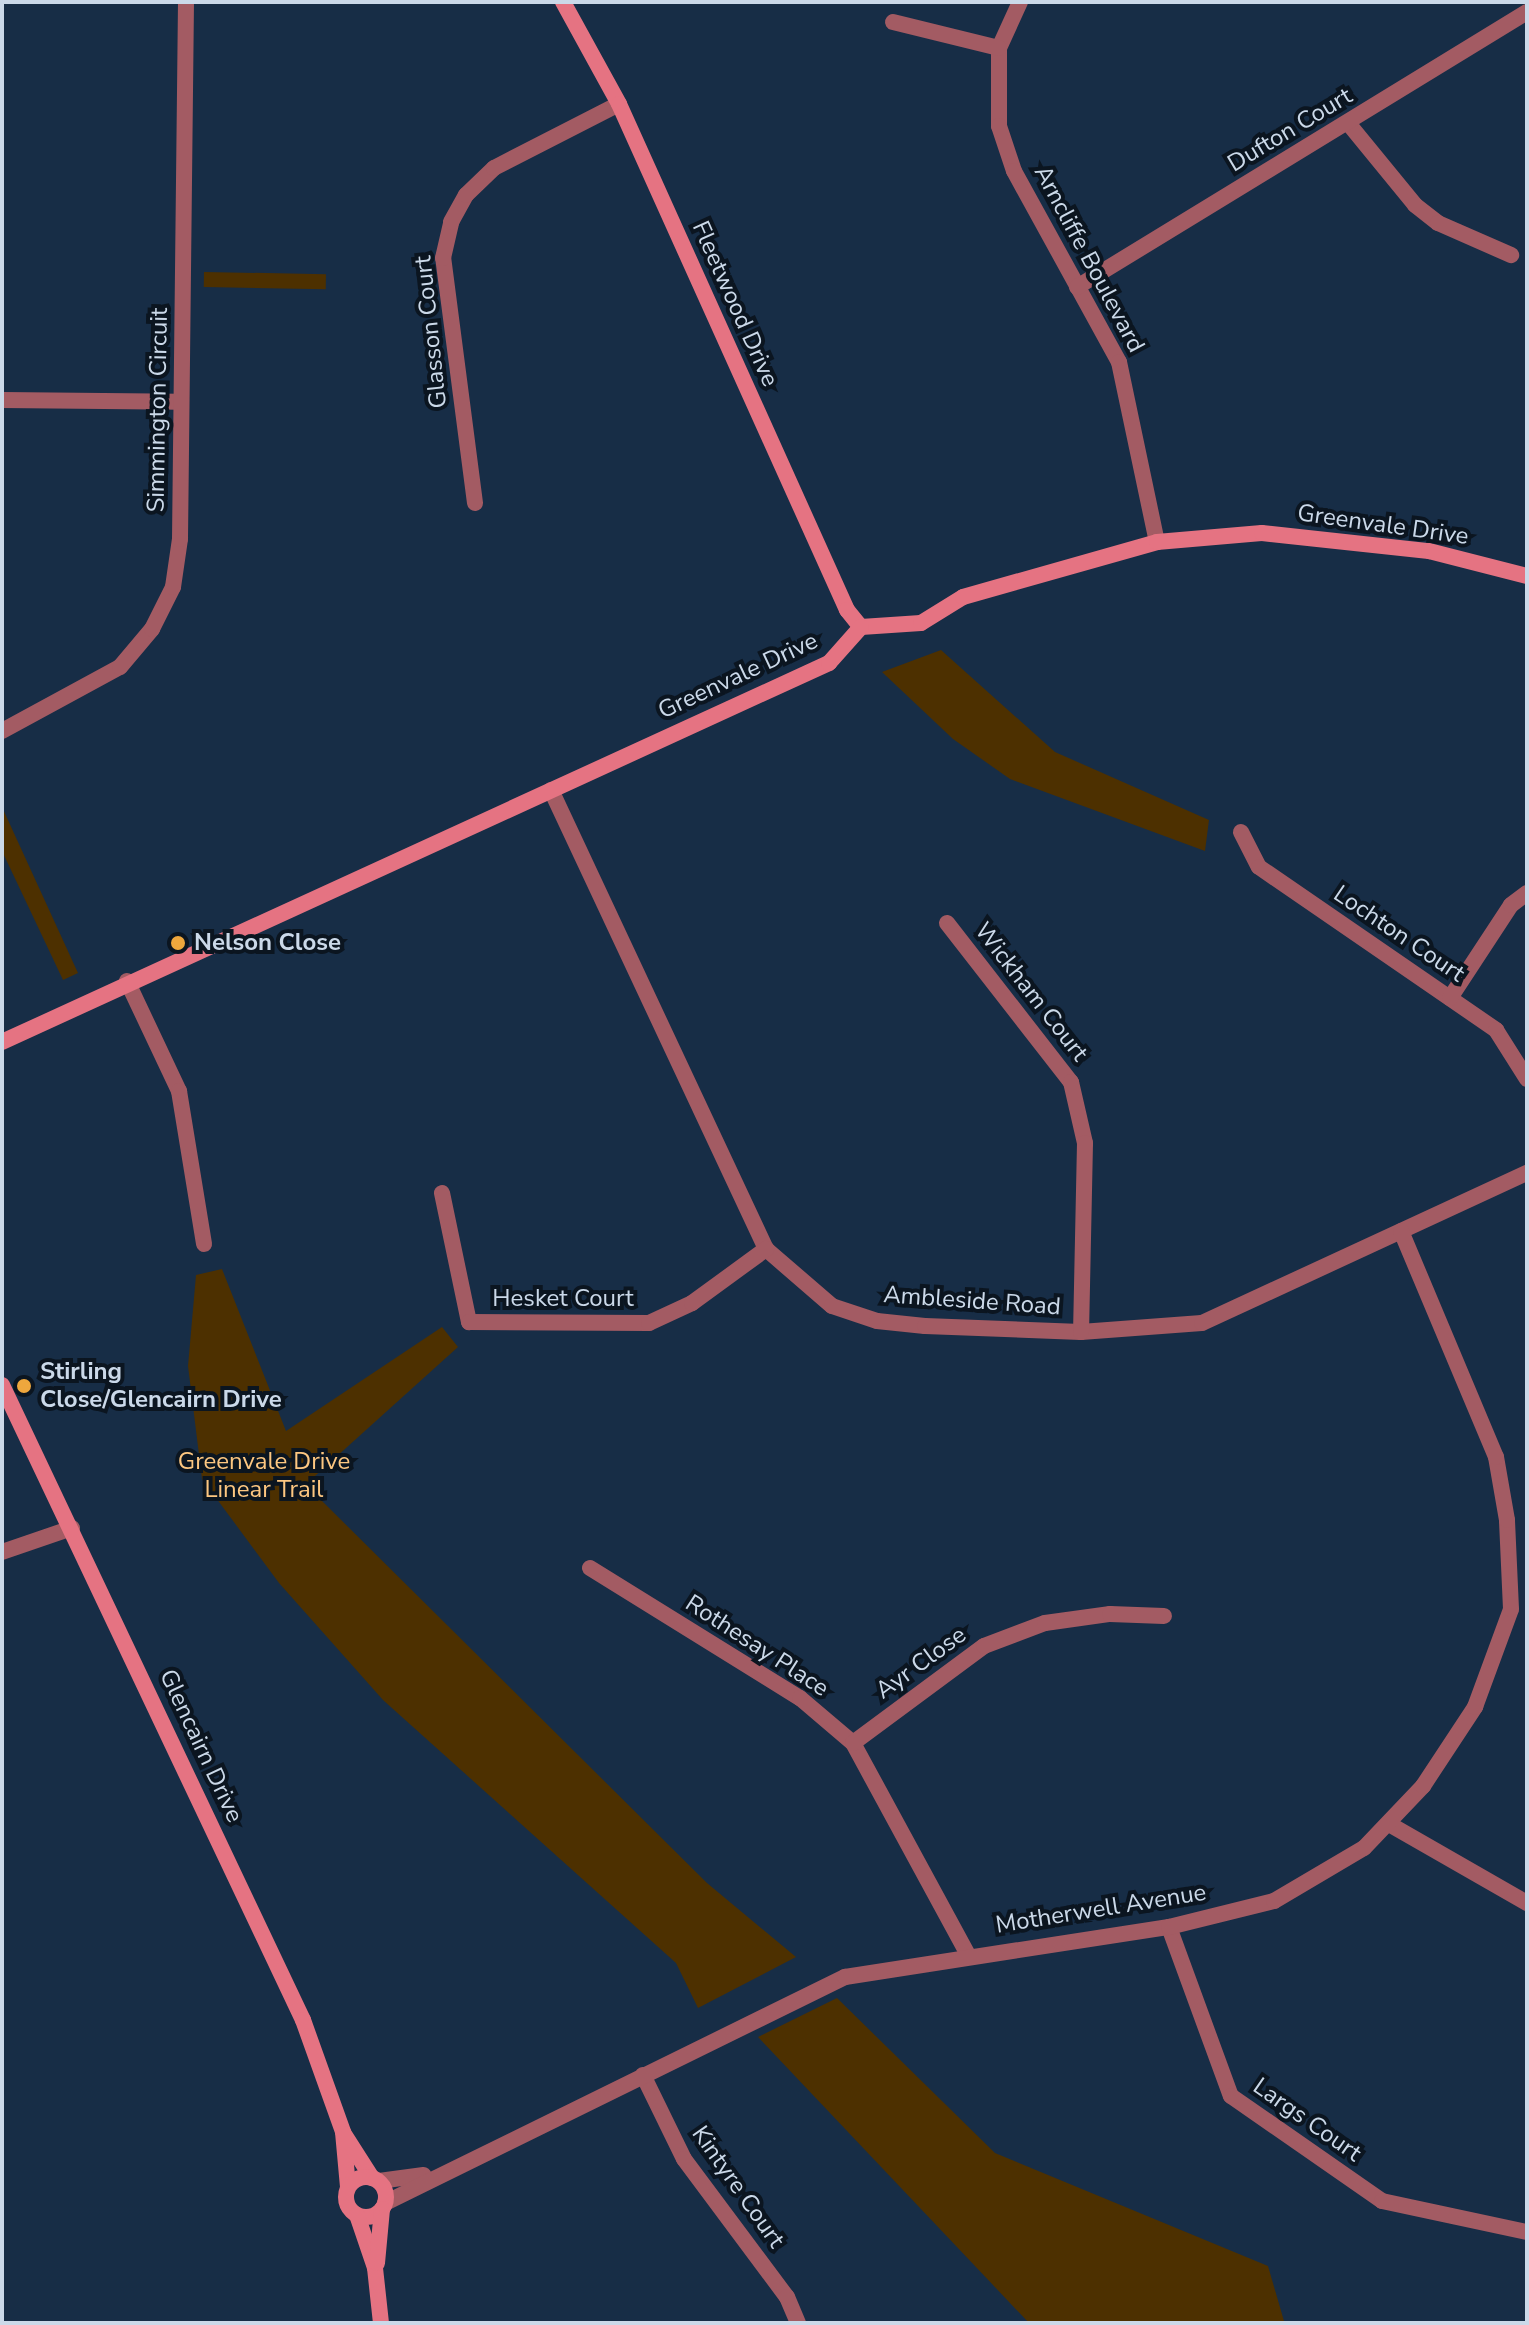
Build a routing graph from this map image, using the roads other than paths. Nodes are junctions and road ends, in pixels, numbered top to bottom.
1 (186, 2) edge
2 (563, 2) edge
3 (1020, 2) edge
4 (1527, 12) edge
5 (893, 22) dead end
6 (999, 48) junction
7 (619, 104) junction
8 (1348, 123) junction
9 (1511, 255) dead end
10 (1077, 287) junction
11 (2, 400) edge
12 (179, 402) junction
13 (475, 503) dead end
14 (1157, 542) junction
15 (1527, 576) edge
16 (861, 627) junction
17 (2, 731) edge
18 (551, 790) junction
19 (1241, 832) dead end
20 (1527, 893) edge
21 (947, 923) dead end
22 (127, 981) junction
23 (1450, 998) junction
24 (2, 1042) edge
25 (1527, 1079) edge
26 (1527, 1173) edge
27 (442, 1193) dead end
28 (1401, 1231) junction
29 (204, 1244) dead end
30 (766, 1249) junction
31 (1081, 1332) junction
32 (2, 1385) edge
33 (72, 1528) junction
34 (2, 1552) edge
35 (590, 1568) dead end
36 (1519, 1610) edge
37 (1164, 1616) dead end
38 (853, 1743) junction
39 (1389, 1824) junction
40 (1527, 1903) edge
41 (1169, 1927) junction
42 (968, 1955) junction
43 (643, 2075) junction
44 (343, 2132) junction
45 (433, 2174) junction
46 (376, 2180) junction
47 (348, 2187) junction
48 (384, 2206) junction
49 (357, 2215) junction
50 (1527, 2232) edge
51 (375, 2268) junction
52 (381, 2323) edge
53 (798, 2323) edge

1 - 12 street, Simmington Circuit
2 - 7 street, Fleetwood Drive
3 - 6 street, Arncliffe Boulevard
4 - 8 street, Dufton Court
5 - 6 street
6 - 10 street, Arncliffe Boulevard
7 - 13 street, Glasson Court
7 - 16 street, Fleetwood Drive
8 - 9 street
8 - 10 street, Dufton Court
10 - 14 street, Arncliffe Boulevard
11 - 12 street
12 - 17 street, Simmington Circuit
14 - 15 street, Greenvale Drive
14 - 16 street, Greenvale Drive
16 - 18 street, Greenvale Drive
18 - 22 street, Greenvale Drive
18 - 30 street, Ambleside Road
19 - 23 street, Lochton Court
20 - 23 street
21 - 31 street, Wickham Court
22 - 24 street, Greenvale Drive
22 - 29 street
23 - 25 street, Lochton Court
26 - 28 street, Ambleside Road
27 - 30 street, Hesket Court
28 - 31 street, Ambleside Road
28 - 36 street, Motherwell Avenue
30 - 31 street, Ambleside Road
32 - 33 street, Glencairn Drive
33 - 34 street
33 - 44 street, Glencairn Drive
35 - 38 street, Rothesay Place
36 - 39 street, Motherwell Avenue
37 - 38 street, Ayr Close
38 - 42 street, Rothesay Place
39 - 40 street
39 - 41 street, Motherwell Avenue
41 - 42 street, Motherwell Avenue
41 - 50 street, Largs Court
42 - 43 street, Motherwell Avenue
43 - 45 street, Motherwell Avenue
43 - 53 street, Kintyre Court
44 - 46 street, Glencairn Drive
44 - 47 street, Glencairn Drive
45 - 46 street, Motherwell Avenue
45 - 48 street, Motherwell Avenue
46 - 47 street
46 - 48 street, Glencairn Drive
47 - 49 street, Glencairn Drive
48 - 49 street
48 - 51 street, Glencairn Drive
49 - 51 street, Glencairn Drive
51 - 52 street, Glencairn Drive

